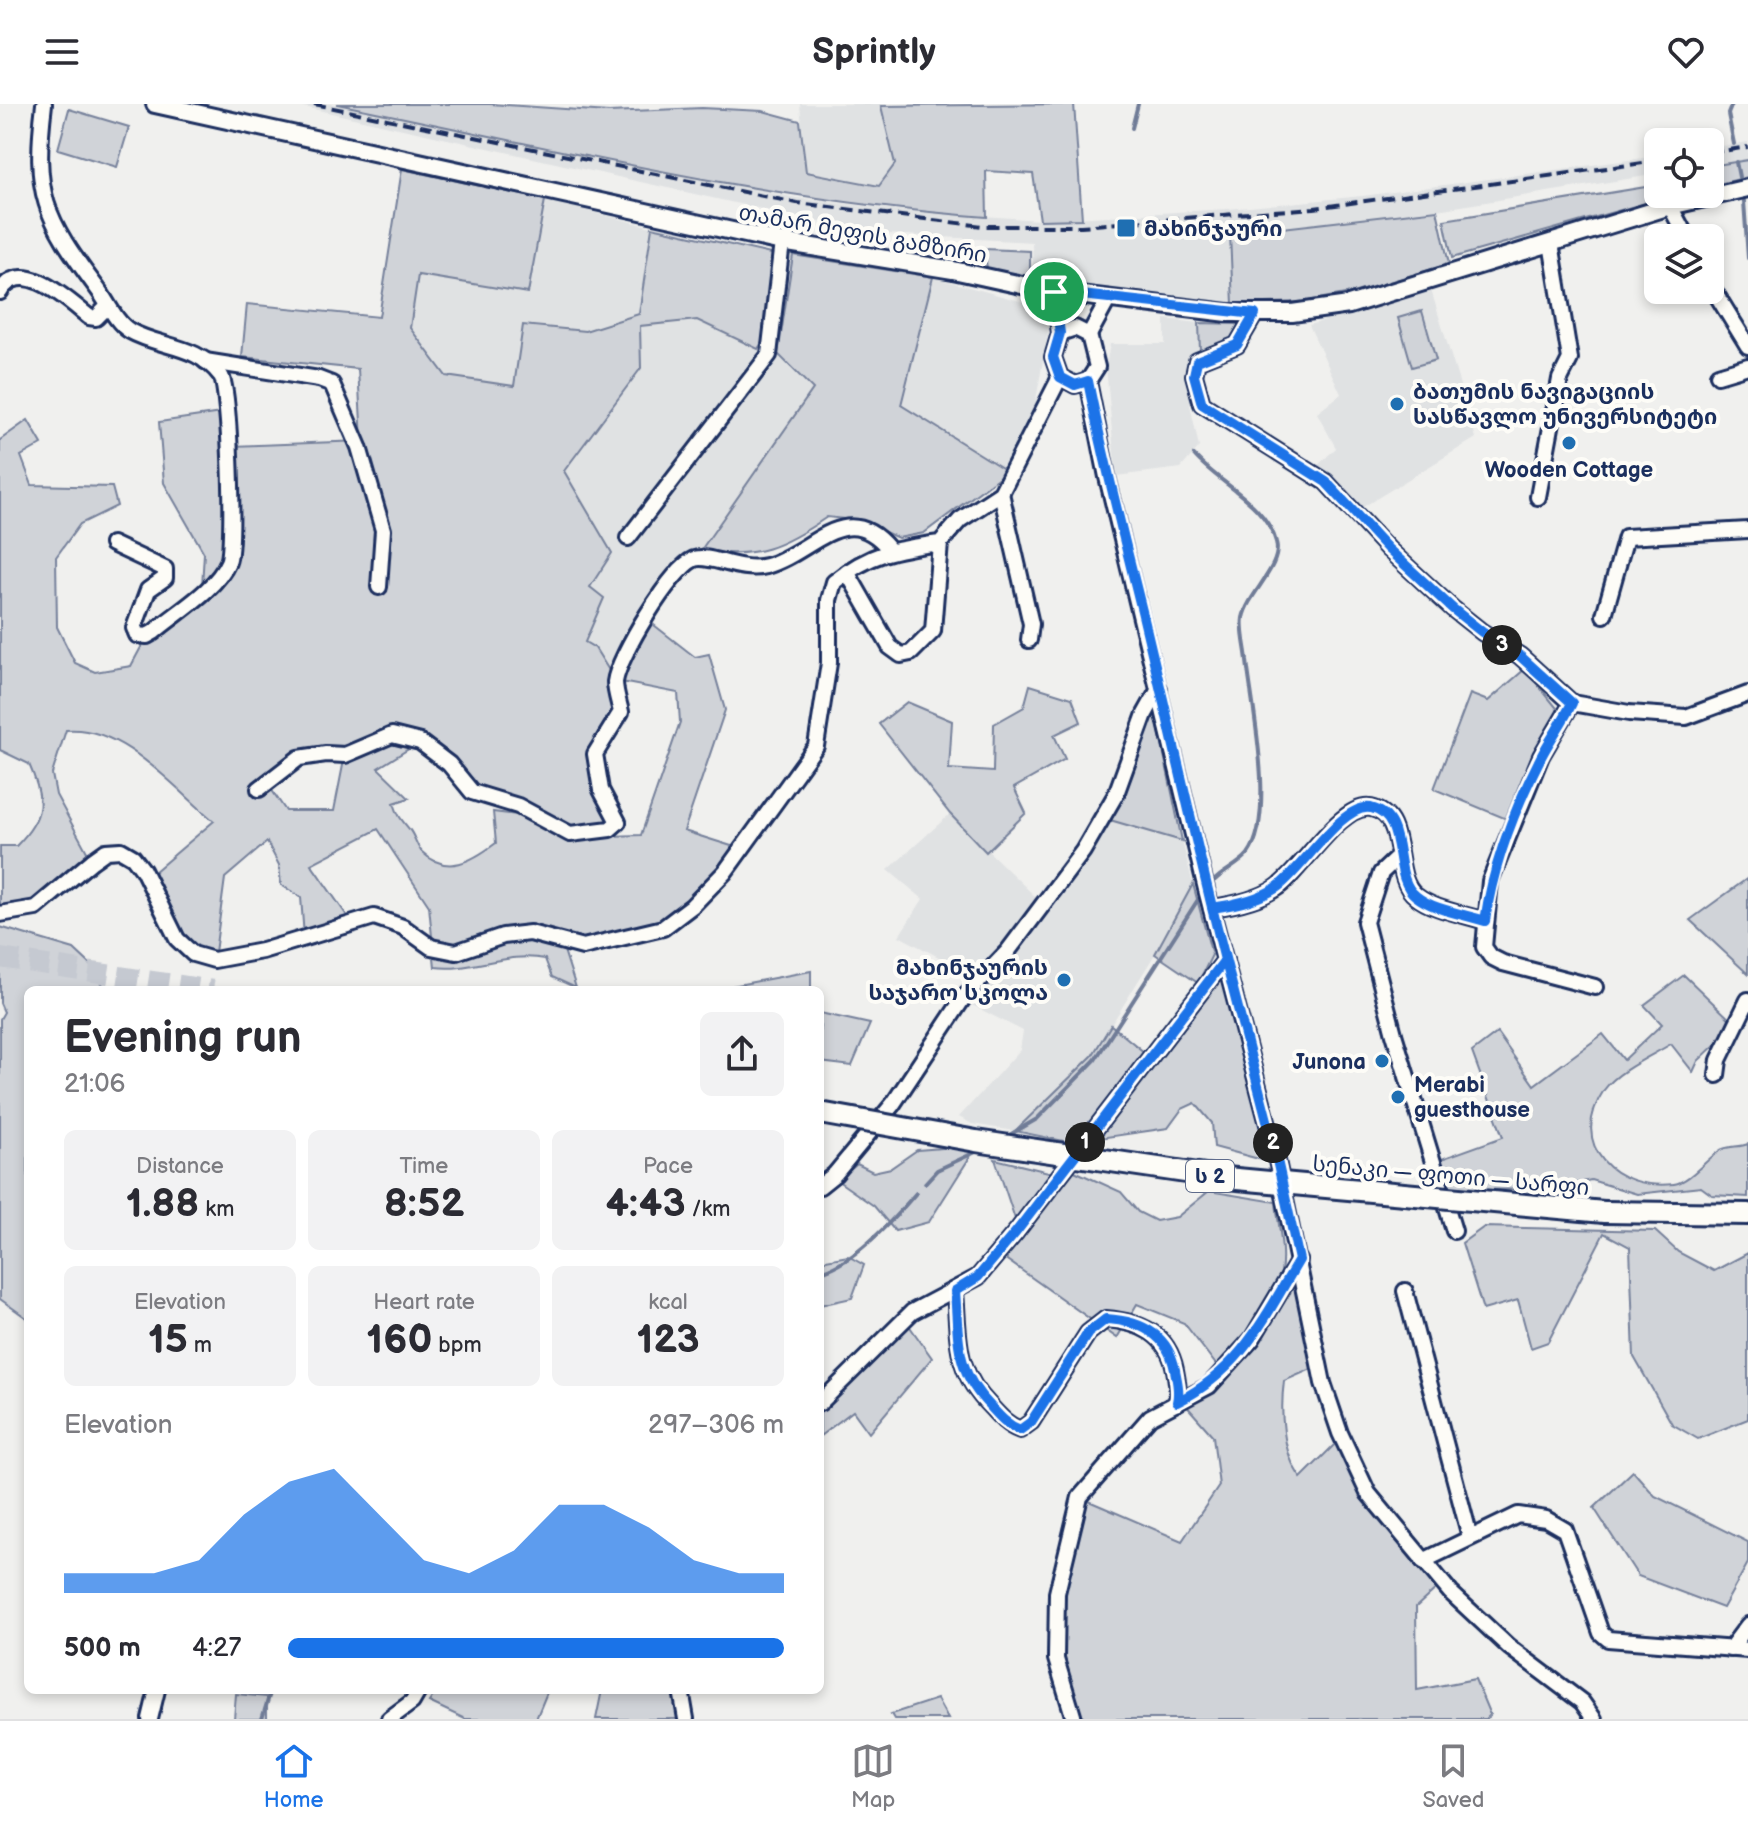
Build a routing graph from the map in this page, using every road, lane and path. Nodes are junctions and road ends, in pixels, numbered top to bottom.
1 (44, 104) edge
2 (155, 104) edge
3 (1748, 188) edge
4 (1724, 194) edge
5 (1664, 208) edge
6 (782, 242) junction
7 (1551, 243) junction
8 (0, 292) edge
9 (1054, 292) junction
10 (1108, 300) junction
11 (1722, 304) edge
12 (108, 306) junction
13 (1255, 314) junction
14 (1060, 333) junction
15 (1089, 335) junction
16 (1748, 346) edge
17 (205, 361) junction
18 (1748, 366) edge
19 (1718, 375) dead end
20 (1060, 377) junction
21 (1088, 381) junction
22 (1001, 493) junction
23 (1538, 497) dead end
24 (1748, 530) edge
25 (628, 538) dead end
26 (940, 543) junction
27 (112, 544) dead end
28 (889, 549) junction
29 (847, 572) junction
30 (379, 587) dead end
31 (1604, 615) dead end
32 (1029, 640) dead end
33 (1159, 689) junction
34 (1748, 694) edge
35 (1572, 703) junction
36 (259, 789) dead end
37 (1399, 856) junction
38 (1212, 908) junction
39 (0, 914) edge
40 (1485, 921) junction
41 (1225, 960) junction
42 (1595, 987) dead end
43 (1748, 1000) edge
44 (1717, 1075) dead end
45 (824, 1114) edge
46 (824, 1183) edge
47 (1748, 1214) edge
48 (1454, 1231) dead end
49 (1299, 1260) junction
50 (955, 1291) junction
51 (1405, 1291) dead end
52 (824, 1399) edge
53 (1177, 1402) junction
54 (1470, 1537) junction
55 (1423, 1561) junction
56 (1748, 1625) edge
57 (1730, 1649) junction
58 (1748, 1650) edge
59 (156, 1694) edge
60 (417, 1694) edge
61 (682, 1694) edge
62 (150, 1719) edge
63 (389, 1719) edge
64 (686, 1719) edge
65 (1074, 1719) edge
66 (1594, 1719) edge

1 - 12 street
2 - 6 main road, თამარ მეფის გამზირი
3 - 4 main road, თამარ მეფის გამზირი
5 - 7 main road, თამარ მეფის გამზირი
6 - 9 main road, თამარ მეფის გამზირი
6 - 25 street
7 - 13 main road, თამარ მეფის გამზირი
7 - 23 street
8 - 12 street
9 - 10 main road, თამარ მეფის გამზირი
9 - 14 street
10 - 13 main road, თამარ მეფის გამზირი
10 - 15 street
11 - 16 street
12 - 17 street
13 - 35 street
14 - 15 street
14 - 20 street
15 - 21 street
17 - 27 street
17 - 30 street
18 - 19 street
20 - 21 street
20 - 22 street
21 - 33 street
22 - 26 street
22 - 32 street
24 - 31 street
26 - 28 street
26 - 29 street
28 - 29 street
28 - 36 street
29 - 39 street
33 - 38 street
33 - 46 street
34 - 35 street
35 - 40 street
37 - 38 street
37 - 40 street
37 - 48 street
38 - 41 street
40 - 42 street
41 - 49 street
41 - 50 street
43 - 44 street
45 - 47 highway, სენაკი — ფოთი — სარფი / ს 2, bridge
49 - 53 street
49 - 55 street
50 - 52 street
50 - 53 street
51 - 54 street
53 - 65 street
54 - 55 street
54 - 57 street
55 - 66 street
56 - 57 street
57 - 58 street
59 - 62 street
60 - 63 street
61 - 64 street

